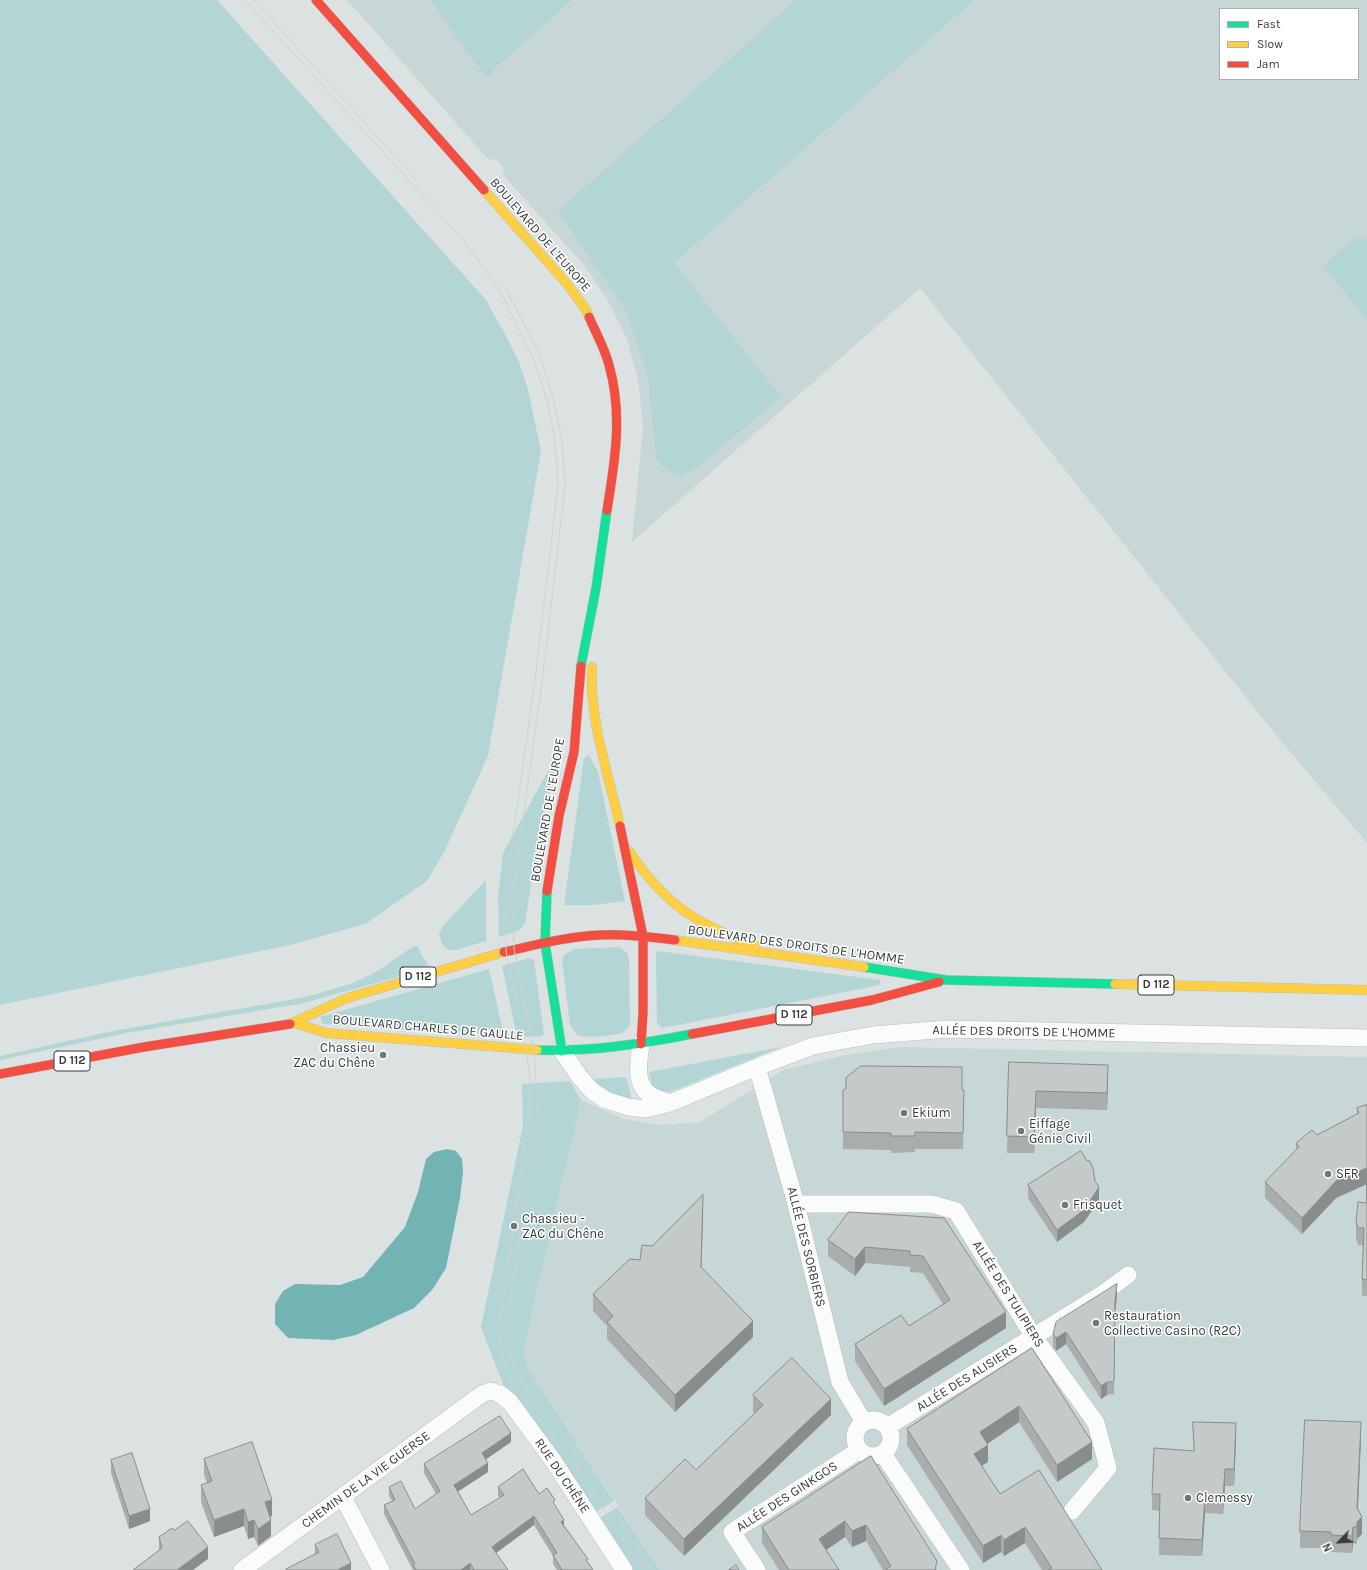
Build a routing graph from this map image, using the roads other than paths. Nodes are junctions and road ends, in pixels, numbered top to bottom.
1 (316, 0) edge
2 (596, 588) junction
3 (624, 842) junction
4 (643, 936) junction
5 (545, 943) junction
6 (788, 956) junction
7 (946, 980) junction
8 (1367, 990) edge
9 (294, 1023) junction
10 (1367, 1038) edge
11 (641, 1044) junction
12 (562, 1051) junction
13 (757, 1067) junction
14 (0, 1074) edge
15 (670, 1103) junction
16 (796, 1204) junction
17 (1128, 1275) dead end
18 (1034, 1337) junction
19 (490, 1391) joint
20 (864, 1422) junction
21 (887, 1427) junction
22 (858, 1450) junction
23 (883, 1454) junction
24 (343, 1497) junction
25 (1072, 1511) dead end
26 (242, 1570) edge
27 (381, 1570) edge
28 (624, 1570) edge
29 (757, 1570) edge
30 (961, 1570) edge

1 - 2 main road, BOULEVARD DE L'EUROPE
2 - 3 main road, BOULEVARD DE L'EUROPE
2 - 5 main road, BOULEVARD DE L'EUROPE
3 - 4 main road, BOULEVARD DE L'EUROPE
3 - 6 main road, BOULEVARD DE L'EUROPE
4 - 5 main road, BOULEVARD DES DROITS DE L'HOMME
4 - 6 main road, BOULEVARD DES DROITS DE L'HOMME / D 112
4 - 11 main road, BOULEVARD DE L'EUROPE
5 - 9 main road, BOULEVARD CHARLES DE GAULLE / D 112
5 - 12 main road, BOULEVARD DE L'EUROPE
6 - 7 main road, BOULEVARD DES DROITS DE L'HOMME / D 112
7 - 8 main road, BOULEVARD DES DROITS DE L'HOMME / D 112
7 - 11 main road, BOULEVARD DES DROITS DE L'HOMME / D 112
9 - 12 main road, BOULEVARD CHARLES DE GAULLE / D 112
9 - 14 main road, BOULEVARD CHARLES DE GAULLE / D 112
10 - 13 street, ALLÉE DES DROITS DE L'HOMME
11 - 12 main road, BOULEVARD CHARLES DE GAULLE
11 - 15 street
12 - 15 street, ALLÉE DES DROITS DE L'HOMME
13 - 15 street, ALLÉE DES DROITS DE L'HOMME
13 - 16 street, ALLÉE DES SORBIERS
16 - 18 street, ALLÉE DES TULIPIERS
16 - 20 street, ALLÉE DES SORBIERS
17 - 18 street, ALLÉE DES ALISIERS
18 - 21 street, ALLÉE DES ALISIERS
18 - 25 street, ALLÉE DES TULIPIERS
19 - 24 street, CHEMIN DE LA VIE GUERSE
19 - 28 street, RUE DU CHÊNE
20 - 21 street
20 - 22 street
21 - 23 street
22 - 23 street
22 - 29 street, ALLÉE DES GINKGOS
23 - 30 street
24 - 26 street, CHEMIN DE LA VIE GUERSE
24 - 27 street

